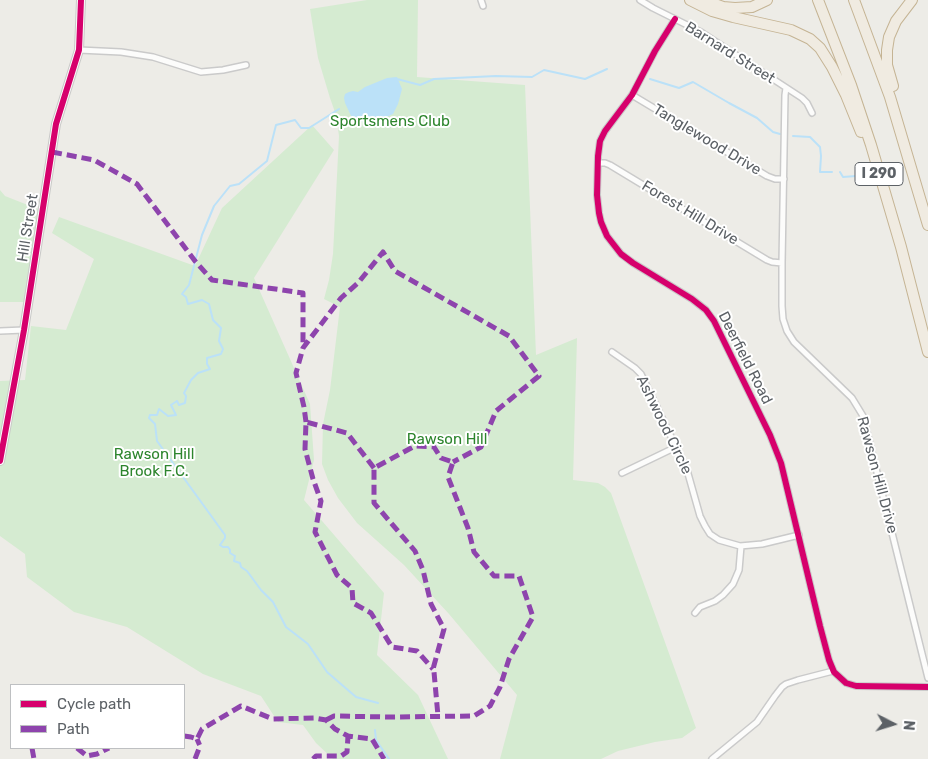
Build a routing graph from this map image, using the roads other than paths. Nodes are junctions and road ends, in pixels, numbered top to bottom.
1 (81, 0) edge
2 (640, 0) edge
3 (690, 0) edge
4 (704, 0) edge
5 (766, 0) edge
6 (818, 0) edge
7 (854, 0) edge
8 (912, 0) edge
9 (675, 19) junction
10 (78, 50) junction
11 (246, 64) dead end
12 (786, 88) junction
13 (632, 95) junction
14 (812, 113) dead end
15 (896, 116) junction
16 (598, 163) junction
17 (784, 179) junction
18 (882, 183) junction
19 (928, 225) edge
20 (782, 262) junction
21 (24, 330) junction
22 (0, 331) edge
23 (612, 352) dead end
24 (928, 352) edge
25 (676, 447) junction
26 (0, 461) edge
27 (622, 473) dead end
28 (799, 535) junction
29 (741, 546) junction
30 (695, 613) dead end
31 (833, 671) junction
32 (928, 678) edge
33 (928, 687) edge
34 (712, 759) edge

1 - 10 street, Hill Street
2 - 9 street, Barnard Street
3 - 18 highway
4 - 5 highway
6 - 18 highway, I 290
7 - 15 highway, I 290
8 - 15 highway
9 - 12 street, Barnard Street
9 - 13 street, Deerfield Road
10 - 11 street
10 - 21 street, Hill Street
12 - 14 street, Barnard Street
12 - 17 street, Rawson Hill Drive
13 - 16 street, Deerfield Road
13 - 17 street, Tanglewood Drive
15 - 19 highway, I 290
16 - 20 street, Forest Hill Drive
16 - 28 street, Deerfield Road
17 - 20 street, Rawson Hill Drive
18 - 24 highway, I 290
20 - 32 street, Rawson Hill Drive
21 - 22 street
21 - 26 street, Hill Street
23 - 25 street, Ashwood Circle
25 - 27 street
25 - 29 street, Ashwood Circle
28 - 29 street, Ashwood Circle
28 - 31 street, Deerfield Road
29 - 30 street
31 - 33 street
31 - 34 street

